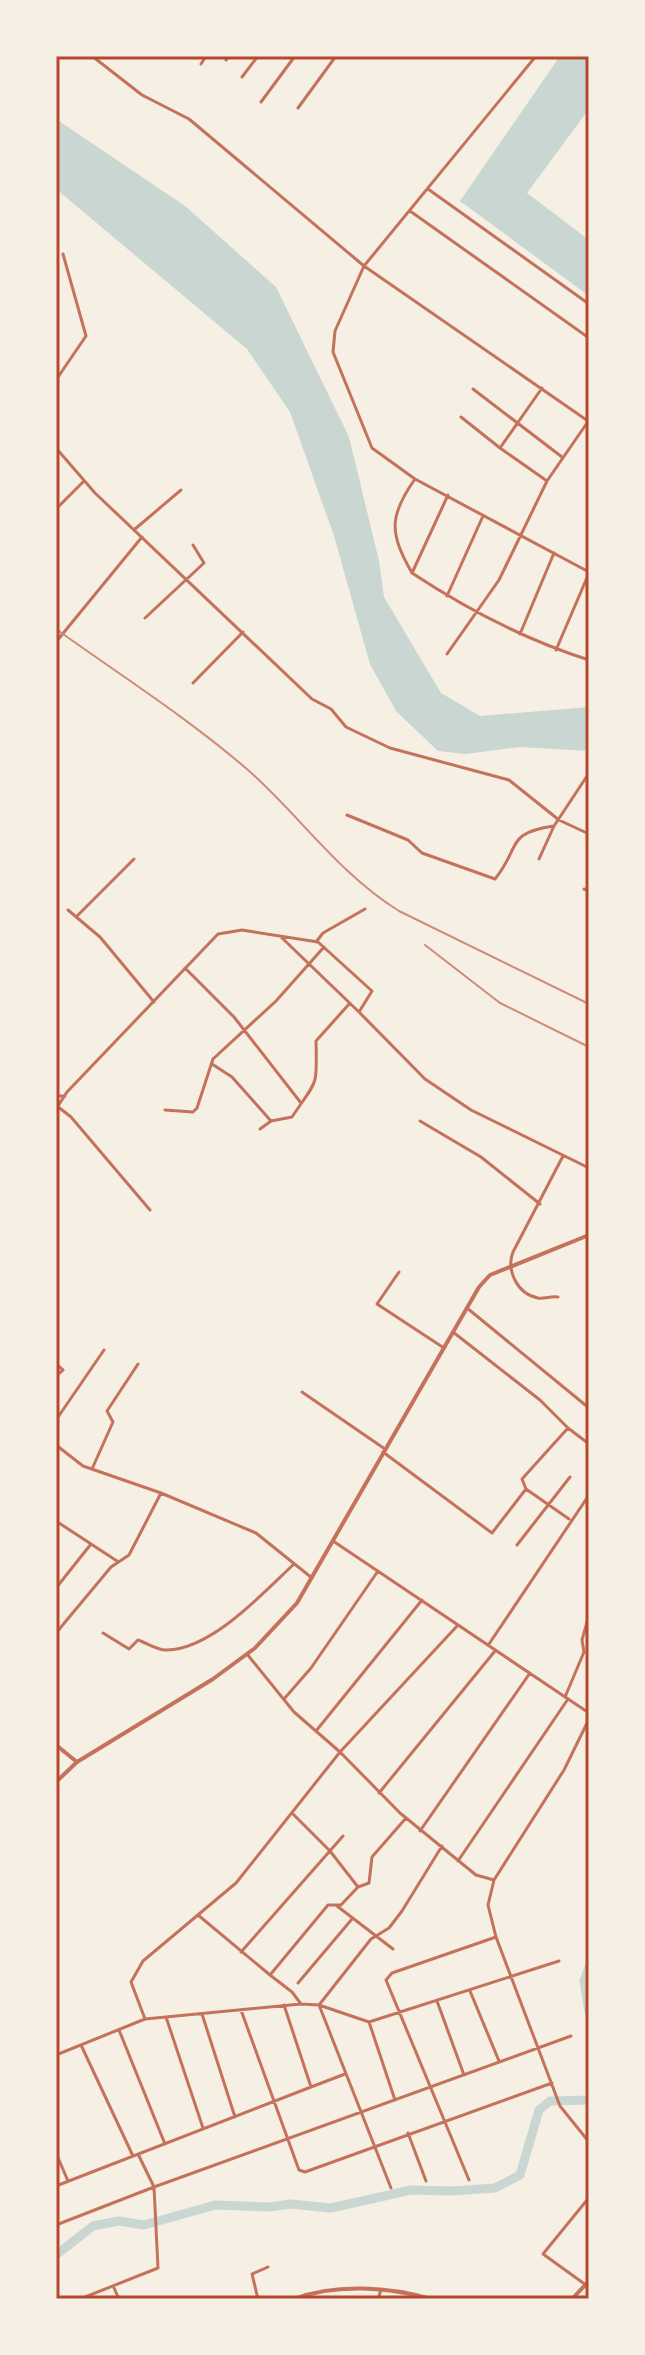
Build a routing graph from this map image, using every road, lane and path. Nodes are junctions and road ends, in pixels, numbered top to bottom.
1 (92, 56) edge
2 (206, 56) edge
3 (258, 56) edge
4 (295, 56) edge
5 (336, 56) edge
6 (536, 56) edge
7 (201, 64) dead end
8 (242, 77) dead end
9 (261, 102) dead end
10 (298, 108) dead end
11 (428, 189) junction
12 (410, 211) junction
13 (63, 254) dead end
14 (364, 266) junction
15 (589, 304) edge
16 (589, 338) edge
17 (56, 380) edge
18 (542, 388) junction
19 (473, 389) dead end
20 (461, 417) dead end
21 (589, 421) edge
22 (517, 422) junction
23 (56, 448) edge
24 (500, 448) junction
25 (562, 458) junction
26 (415, 479) junction
27 (84, 481) junction
28 (547, 481) junction
29 (181, 490) dead end
30 (448, 495) junction
31 (56, 509) edge
32 (484, 515) junction
33 (135, 529) junction
34 (519, 534) junction
35 (142, 536) junction
36 (193, 545) dead end
37 (554, 553) junction
38 (589, 572) edge
39 (412, 573) junction
40 (186, 578) junction
41 (447, 596) junction
42 (478, 614) junction
43 (145, 618) dead end
44 (243, 632) junction
45 (520, 634) junction
46 (56, 642) edge
47 (556, 650) junction
48 (447, 654) dead end
49 (589, 660) edge
50 (193, 683) dead end
51 (589, 773) edge
52 (347, 815) dead end
53 (559, 820) junction
54 (554, 826) junction
55 (589, 834) edge
56 (134, 859) dead end
57 (539, 859) dead end
58 (365, 909) dead end
59 (68, 910) dead end
60 (77, 916) junction
61 (281, 937) junction
62 (316, 942) junction
63 (324, 947) junction
64 (310, 965) junction
65 (185, 968) junction
66 (154, 1002) junction
67 (350, 1003) junction
68 (359, 1012) junction
69 (244, 1030) junction
70 (212, 1064) junction
71 (56, 1096) edge
72 (65, 1096) junction
73 (301, 1103) junction
74 (57, 1107) edge
75 (165, 1110) dead end
76 (271, 1121) junction
77 (420, 1121) dead end
78 (260, 1129) dead end
79 (563, 1156) junction
80 (589, 1168) edge
81 (540, 1204) junction
82 (150, 1210) dead end
83 (589, 1235) edge
84 (510, 1268) junction
85 (399, 1272) dead end
86 (558, 1297) dead end
87 (467, 1308) junction
88 (453, 1332) junction
89 (444, 1348) junction
90 (104, 1350) dead end
91 (56, 1364) edge
92 (138, 1364) dead end
93 (56, 1376) edge
94 (302, 1392) dead end
95 (589, 1408) edge
96 (56, 1420) edge
97 (568, 1428) junction
98 (589, 1444) edge
99 (56, 1445) edge
100 (384, 1450) junction
101 (92, 1469) junction
102 (570, 1477) dead end
103 (526, 1489) junction
104 (161, 1493) junction
105 (589, 1495) edge
106 (548, 1504) junction
107 (570, 1519) junction
108 (56, 1521) edge
109 (333, 1541) junction
110 (91, 1544) junction
111 (517, 1545) dead end
112 (117, 1561) junction
113 (294, 1564) junction
114 (378, 1571) junction
115 (312, 1579) junction
116 (56, 1588) edge
117 (422, 1600) junction
118 (589, 1615) edge
119 (458, 1625) junction
120 (56, 1633) edge
121 (103, 1633) dead end
122 (488, 1645) junction
123 (496, 1650) junction
124 (247, 1654) junction
125 (530, 1673) junction
126 (567, 1698) junction
127 (284, 1699) junction
128 (589, 1713) edge
129 (589, 1719) edge
130 (316, 1731) junction
131 (56, 1745) edge
132 (340, 1752) junction
133 (77, 1762) junction
134 (56, 1782) edge
135 (379, 1793) junction
136 (292, 1813) junction
137 (406, 1818) junction
138 (420, 1831) junction
139 (343, 1836) dead end
140 (442, 1846) junction
141 (330, 1851) junction
142 (458, 1861) junction
143 (494, 1880) junction
144 (358, 1887) junction
145 (337, 1906) junction
146 (198, 1915) junction
147 (352, 1919) junction
148 (375, 1937) junction
149 (496, 1937) junction
150 (393, 1949) dead end
151 (241, 1952) junction
152 (559, 1961) dead end
153 (270, 1975) junction
154 (512, 1977) junction
155 (298, 1983) dead end
156 (470, 1991) junction
157 (437, 2001) junction
158 (301, 2004) junction
159 (284, 2005) junction
160 (319, 2005) junction
161 (241, 2010) junction
162 (400, 2013) junction
163 (202, 2014) junction
164 (166, 2017) junction
165 (145, 2019) junction
166 (369, 2022) junction
167 (119, 2030) junction
168 (571, 2036) dead end
169 (81, 2045) junction
170 (540, 2047) junction
171 (56, 2055) edge
172 (499, 2062) junction
173 (346, 2074) junction
174 (464, 2075) junction
175 (552, 2084) junction
176 (311, 2087) junction
177 (429, 2088) junction
178 (395, 2100) junction
179 (273, 2102) junction
180 (360, 2114) junction
181 (235, 2117) junction
182 (443, 2120) junction
183 (203, 2129) junction
184 (408, 2133) junction
185 (290, 2139) junction
186 (589, 2142) edge
187 (165, 2144) junction
188 (374, 2146) junction
189 (56, 2153) edge
190 (135, 2155) junction
191 (469, 2180) dead end
192 (68, 2181) junction
193 (426, 2181) dead end
194 (56, 2186) edge
195 (154, 2187) junction
196 (391, 2188) dead end
197 (587, 2200) dead end
198 (56, 2225) edge
199 (268, 2267) dead end
200 (587, 2283) edge
201 (113, 2287) junction
202 (381, 2290) junction
203 (80, 2299) edge
204 (119, 2299) edge
205 (258, 2299) edge
206 (294, 2299) edge
207 (378, 2299) edge
208 (431, 2299) edge
209 (572, 2299) edge

1 - 14 street
2 - 7 street
3 - 8 street
4 - 9 street
5 - 10 street
6 - 11 street
11 - 12 street
11 - 15 street
12 - 14 street
12 - 16 street
13 - 17 street
14 - 18 street
14 - 26 street
18 - 21 street
18 - 22 street
19 - 22 street
20 - 24 street
21 - 25 street
22 - 24 street
22 - 25 street
23 - 27 street
24 - 28 street
25 - 28 street
26 - 30 street
26 - 39 street
27 - 31 street
27 - 33 street
28 - 34 street
29 - 33 street
30 - 32 street
30 - 39 street
32 - 34 street
32 - 41 street
33 - 35 street
34 - 37 street
34 - 42 street
35 - 40 street
35 - 46 street
36 - 40 street
37 - 38 street
37 - 45 street
38 - 47 street
39 - 41 street
40 - 43 street
40 - 44 street
41 - 42 street
42 - 45 street
42 - 48 street
44 - 50 street
44 - 53 street
45 - 47 street
47 - 49 street
51 - 53 street
52 - 54 street
53 - 54 street
53 - 55 street
54 - 57 street
56 - 60 street
58 - 62 street
59 - 60 street
60 - 66 street
61 - 62 street
61 - 64 street
61 - 65 street
62 - 63 street
63 - 64 street
63 - 68 street
64 - 67 street
64 - 69 street
65 - 66 street
65 - 69 street
66 - 72 street
67 - 68 street
67 - 73 street
68 - 79 street
69 - 70 street
69 - 73 street
70 - 75 street
70 - 76 street
71 - 72 street
72 - 74 street
73 - 76 street
74 - 82 street
76 - 78 street
77 - 81 street
79 - 80 street
79 - 81 street
81 - 84 street
83 - 84 street
84 - 86 street
84 - 87 street
85 - 89 street
87 - 88 street
87 - 95 street
88 - 89 street
88 - 97 street
89 - 100 street
90 - 96 street
91 - 93 street
92 - 101 street
94 - 100 street
97 - 98 street
97 - 103 street
99 - 101 street
100 - 103 street
100 - 109 street
101 - 104 street
102 - 106 street
103 - 106 street
104 - 112 street
104 - 113 street
105 - 107 street
106 - 107 street
106 - 111 street
107 - 122 street
108 - 110 street
109 - 114 street
109 - 115 street
110 - 112 street
110 - 116 street
112 - 120 street
113 - 115 street
113 - 121 street
114 - 117 street
114 - 127 street
115 - 124 street
117 - 119 street
117 - 130 street
118 - 126 street
119 - 122 street
119 - 132 street
122 - 123 street
123 - 125 street
123 - 135 street
124 - 127 street
124 - 133 street
125 - 126 street
125 - 138 street
126 - 128 street
126 - 142 street
127 - 130 street
129 - 143 street
130 - 132 street
131 - 133 street
132 - 135 street
132 - 136 street
133 - 134 street
135 - 137 street
136 - 141 street
136 - 146 street
137 - 138 street
137 - 144 street
138 - 140 street
139 - 141 street
140 - 142 street
140 - 148 street
141 - 144 street
141 - 151 street
142 - 143 street
143 - 149 street
144 - 145 street
145 - 147 street
145 - 153 street
146 - 151 street
146 - 165 street
147 - 148 street
147 - 155 street
148 - 150 street
148 - 160 street
149 - 154 street
149 - 162 street
151 - 153 street
152 - 154 street
153 - 158 street
154 - 156 street
154 - 170 street
156 - 157 street
156 - 172 street
157 - 162 street
157 - 174 street
158 - 159 street
158 - 160 street
159 - 161 street
159 - 176 street
160 - 166 street
160 - 173 street
161 - 163 street
161 - 179 street
162 - 166 street
162 - 177 street
163 - 164 street
163 - 181 street
164 - 165 street
164 - 183 street
165 - 167 street
166 - 178 street
167 - 169 street
167 - 187 street
168 - 170 street
169 - 171 street
169 - 190 street
170 - 172 street
170 - 175 street
172 - 174 street
173 - 176 street
173 - 180 street
174 - 177 street
175 - 182 street
175 - 186 street
176 - 179 street
177 - 178 street
177 - 182 street
178 - 180 street
179 - 181 street
179 - 185 street
180 - 185 street
180 - 188 street
181 - 183 street
182 - 184 street
182 - 191 street
183 - 187 street
184 - 188 street
184 - 193 street
185 - 188 street
185 - 195 street
187 - 190 street
188 - 196 street
189 - 192 street
190 - 192 street
190 - 195 street
192 - 194 street
195 - 198 street
195 - 201 street
197 - 200 street
199 - 205 street
200 - 209 street
201 - 203 street
201 - 204 street
202 - 206 street
202 - 207 street
202 - 208 street

